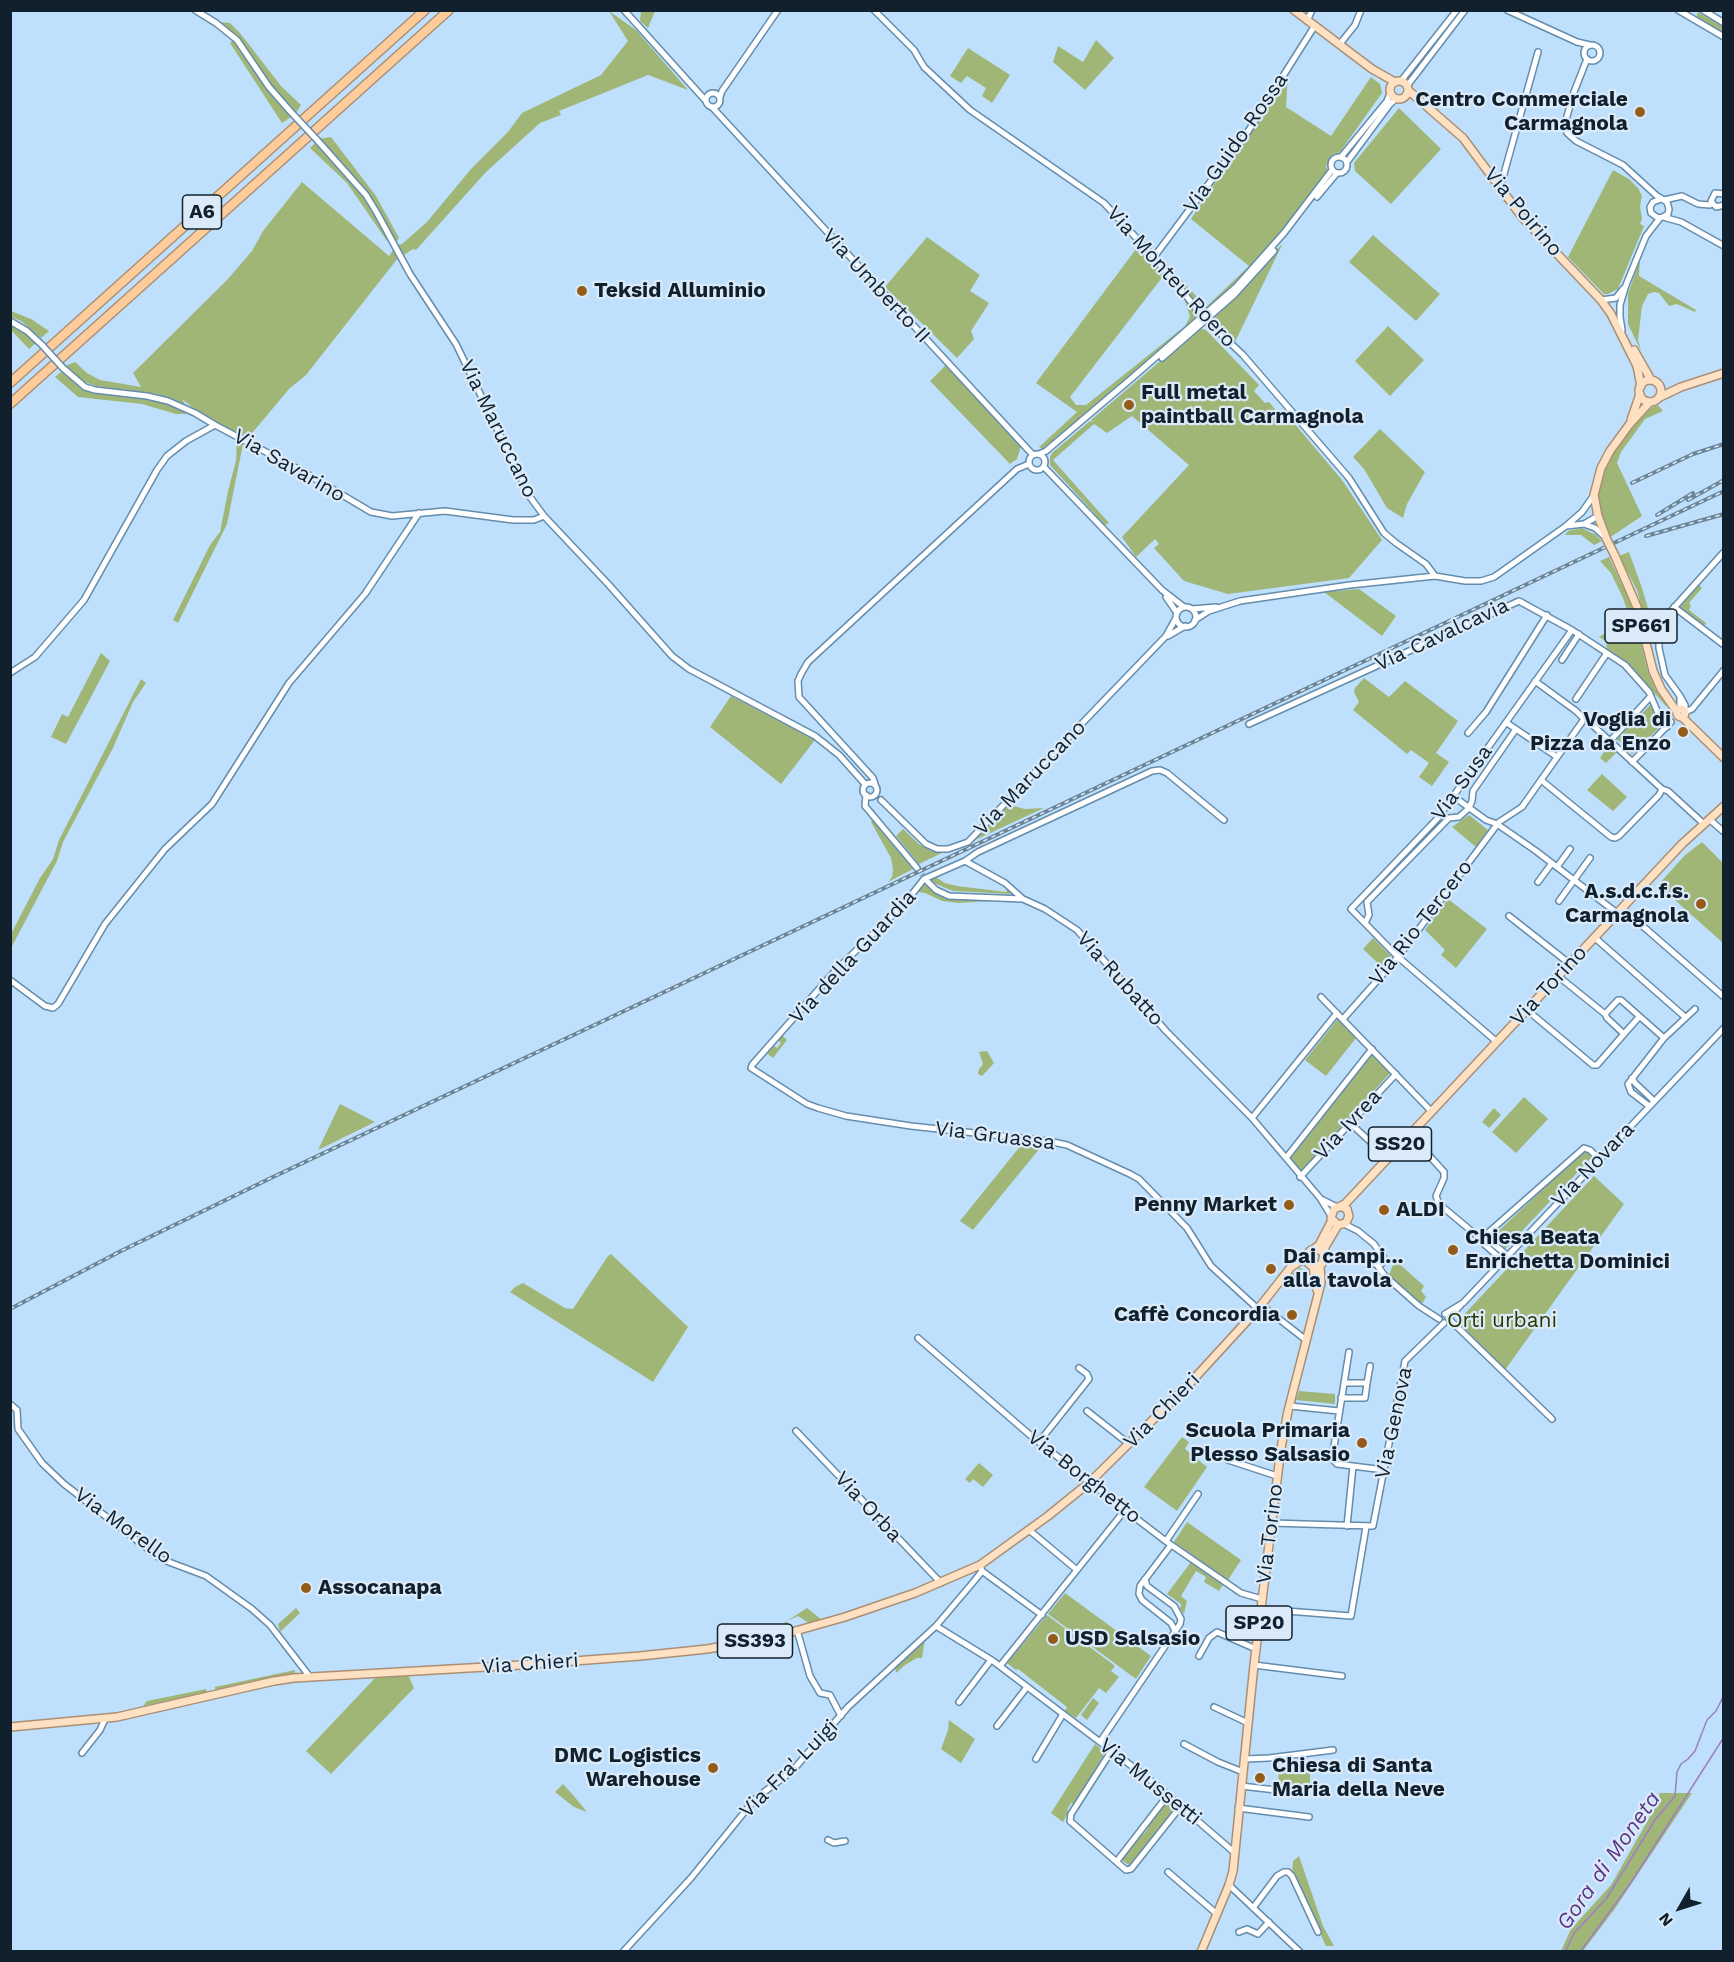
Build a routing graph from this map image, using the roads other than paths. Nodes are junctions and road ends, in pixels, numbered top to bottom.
1 (195, 10) edge
2 (425, 10) edge
3 (449, 10) edge
4 (624, 10) edge
5 (778, 10) edge
6 (874, 10) edge
7 (1294, 10) edge
8 (1312, 10) edge
9 (1361, 10) edge
10 (1457, 10) edge
11 (1465, 10) edge
12 (1507, 10) edge
13 (1678, 10) edge
14 (1702, 10) edge
15 (1307, 21) junction
16 (1724, 23) edge
17 (1314, 27) junction
18 (1724, 37) edge
19 (1577, 42) junction
20 (1339, 45) junction
21 (1590, 45) junction
22 (1538, 52) dead end
23 (1584, 52) junction
24 (1587, 59) junction
25 (1399, 89) junction
26 (719, 94) junction
27 (706, 98) junction
28 (715, 106) junction
29 (1341, 157) junction
30 (1347, 162) junction
31 (1334, 171) junction
32 (1641, 179) junction
33 (1500, 188) junction
34 (1724, 194) edge
35 (1712, 200) junction
36 (1666, 202) junction
37 (1724, 205) edge
38 (1651, 207) junction
39 (1662, 218) junction
40 (1681, 222) junction
41 (1646, 236) junction
42 (1724, 246) edge
43 (1154, 257) junction
44 (1626, 285) junction
45 (1601, 300) junction
46 (1205, 318) junction
47 (10, 321) edge
48 (1614, 321) junction
49 (1622, 330) junction
50 (1724, 373) edge
51 (1651, 381) junction
52 (10, 383) edge
53 (1659, 385) junction
54 (1681, 387) junction
55 (1640, 390) junction
56 (1660, 397) junction
57 (1650, 402) junction
58 (10, 404) edge
59 (215, 425) junction
60 (1629, 425) junction
61 (1036, 454) junction
62 (1045, 459) junction
63 (1029, 464) junction
64 (1044, 467) junction
65 (1594, 495) junction
66 (1582, 512) junction
67 (419, 513) junction
68 (1597, 514) junction
69 (544, 516) junction
70 (1584, 524) junction
71 (1566, 526) junction
72 (1607, 540) junction
73 (1724, 552) edge
74 (1435, 576) junction
75 (1162, 590) junction
76 (1224, 606) junction
77 (1184, 607) junction
78 (1674, 607) junction
79 (1192, 609) junction
80 (1548, 615) junction
81 (1177, 616) junction
82 (1195, 620) junction
83 (1185, 626) junction
84 (1572, 630) junction
85 (1579, 634) junction
86 (1166, 636) junction
87 (1724, 645) edge
88 (1607, 653) junction
89 (1562, 660) dead end
90 (1724, 670) edge
91 (10, 673) edge
92 (1535, 681) junction
93 (1651, 696) junction
94 (1576, 699) dead end
95 (1681, 714) junction
96 (1584, 720) junction
97 (1507, 723) junction
98 (1249, 724) dead end
99 (1669, 724) junction
100 (1516, 729) junction
101 (1468, 733) dead end
102 (1611, 740) junction
103 (1721, 755) edge
104 (1557, 757) junction
105 (1632, 762) junction
106 (1724, 764) edge
107 (1541, 780) junction
108 (865, 784) junction
109 (874, 784) junction
110 (1662, 789) junction
111 (866, 795) junction
112 (1453, 796) junction
113 (881, 800) dead end
114 (1724, 800) edge
115 (1724, 806) edge
116 (1469, 808) junction
117 (1710, 819) junction
118 (1224, 820) dead end
119 (1497, 824) junction
120 (1724, 832) edge
121 (1570, 849) dead end
122 (1590, 858) dead end
123 (965, 861) junction
124 (1555, 865) junction
125 (917, 868) tunnel mouth
126 (1575, 880) junction
127 (927, 881) tunnel mouth
128 (1538, 882) dead end
129 (1023, 899) junction
130 (1559, 901) dead end
131 (1620, 911) junction
132 (1509, 916) dead end
133 (1365, 923) junction
134 (1594, 937) junction
135 (1398, 957) junction
136 (1570, 964) junction
137 (1558, 976) junction
138 (10, 980) edge
139 (1321, 997) dead end
140 (1724, 997) edge
141 (1695, 1009) dead end
142 (1527, 1010) junction
143 (1337, 1013) junction
144 (1605, 1014) junction
145 (1639, 1017) junction
146 (1685, 1017) junction
147 (1343, 1019) junction
148 (1724, 1028) edge
149 (1624, 1034) junction
150 (1664, 1038) junction
151 (1497, 1042) junction
152 (1372, 1049) junction
153 (751, 1068) joint
154 (1396, 1074) junction
155 (1632, 1078) junction
156 (1654, 1101) junction
157 (1649, 1106) junction
158 (1432, 1112) junction
159 (1252, 1118) junction
160 (1350, 1123) junction
161 (1411, 1135) junction
162 (1286, 1158) junction
163 (1389, 1159) junction
164 (1599, 1159) junction
165 (1300, 1176) junction
166 (1320, 1198) junction
167 (1340, 1216) junction
168 (1481, 1239) junction
169 (1314, 1249) junction
170 (1377, 1253) junction
171 (1324, 1254) junction
172 (1505, 1257) junction
173 (1312, 1263) junction
174 (1380, 1264) junction
175 (1259, 1307) junction
176 (1443, 1320) junction
177 (918, 1338) dead end
178 (1305, 1340) junction
179 (1349, 1352) dead end
180 (1371, 1366) dead end
181 (1079, 1368) dead end
182 (1344, 1383) junction
183 (1367, 1383) junction
184 (1341, 1398) junction
185 (10, 1404) edge
186 (1290, 1406) junction
187 (1087, 1411) dead end
188 (1339, 1411) junction
189 (1552, 1419) dead end
190 (796, 1431) dead end
191 (1040, 1442) junction
192 (1130, 1444) junction
193 (1227, 1460) dead end
194 (1353, 1466) junction
195 (1384, 1470) junction
196 (1278, 1476) junction
197 (1090, 1482) junction
198 (1198, 1494) dead end
199 (1125, 1510) junction
200 (1271, 1524) junction
201 (1347, 1526) junction
202 (1367, 1527) junction
203 (1029, 1530) junction
204 (1169, 1543) junction
205 (981, 1568) junction
206 (1077, 1570) junction
207 (1146, 1582) junction
208 (941, 1583) junction
209 (1262, 1599) junction
210 (1261, 1609) junction
211 (1179, 1613) junction
212 (1042, 1615) junction
213 (1170, 1622) junction
214 (936, 1626) junction
215 (797, 1630) junction
216 (1175, 1631) junction
217 (1256, 1649) junction
218 (1199, 1656) dead end
219 (991, 1660) junction
220 (1254, 1665) junction
221 (1000, 1666) junction
222 (1342, 1676) dead end
223 (310, 1677) junction
224 (1027, 1687) junction
225 (959, 1702) dead end
226 (1214, 1707) dead end
227 (1063, 1714) junction
228 (841, 1716) junction
229 (105, 1719) junction
230 (1248, 1723) junction
231 (997, 1726) dead end
232 (10, 1727) edge
233 (1100, 1742) junction
234 (1184, 1744) dead end
235 (1112, 1750) junction
236 (1334, 1750) dead end
237 (82, 1753) dead end
238 (1036, 1759) dead end
239 (1245, 1759) junction
240 (1243, 1772) junction
241 (1241, 1786) junction
242 (1295, 1790) dead end
243 (1168, 1795) junction
244 (1181, 1806) junction
245 (1238, 1808) junction
246 (1309, 1817) dead end
247 (828, 1840) dead end
248 (845, 1840) dead end
249 (1235, 1853) junction
250 (1117, 1861) junction
251 (1168, 1872) dead end
252 (1229, 1886) junction
253 (1253, 1908) junction
254 (1217, 1914) junction
255 (1269, 1922) junction
256 (1239, 1932) dead end
257 (1318, 1932) dead end
258 (623, 1952) edge
259 (1201, 1952) edge
260 (1300, 1952) edge

1 - 69 street, Via Maruccano, bridge
2 - 52 highway, A6
3 - 58 highway, A6
4 - 27 street
5 - 26 street
6 - 43 street, Via Monteu Roero
7 - 15 main road, Via Poirino
8 - 15 street
9 - 20 street
10 - 25 street
11 - 25 street
12 - 19 street
13 - 18 street
14 - 16 street
15 - 17 main road, Via Poirino
17 - 20 main road, Via Poirino
17 - 43 street, Via Guido Rossa
19 - 21 street
19 - 23 street
20 - 25 main road, Via Poirino
21 - 23 street
21 - 24 street
22 - 33 street
23 - 24 street
24 - 32 street
25 - 29 street
25 - 30 street
25 - 33 main road, Via Poirino
26 - 27 street
26 - 28 street
27 - 28 street
28 - 61 street, Via Umberto II
29 - 30 street
29 - 31 street
30 - 31 street
31 - 46 street
32 - 36 street
32 - 38 street
33 - 45 main road, Via Poirino
34 - 35 street
35 - 36 street
35 - 37 street
36 - 38 street
36 - 39 street
36 - 40 street
38 - 39 street
38 - 41 street
39 - 40 street
39 - 41 street
40 - 42 street
41 - 44 street
43 - 46 street, Via Monteu Roero
44 - 45 street
44 - 49 street
45 - 48 main road, Via Poirino
46 - 61 street
46 - 62 street
46 - 74 street, Via Monteu Roero
47 - 59 street, bridge
48 - 49 main road, Via Poirino
48 - 55 main road, Via Poirino
49 - 51 main road, Via Poirino
50 - 54 main road, SP661
51 - 53 main road
51 - 55 main road
53 - 54 main road
53 - 56 main road
54 - 56 main road, SP661
55 - 57 main road
55 - 60 main road, SP661
56 - 57 main road, SP661
57 - 60 main road, SP661
59 - 67 street, Via Savarino
59 - 91 street, Via Savarino
60 - 65 main road, SP661
61 - 62 street
61 - 63 street
62 - 64 street
63 - 64 street
63 - 109 street
64 - 75 street
65 - 66 street
65 - 68 main road, SP661
66 - 68 street
66 - 71 street
67 - 69 street, Via Savarino
67 - 138 street
68 - 70 street
68 - 72 main road, SP661
69 - 108 street, Via Maruccano
70 - 71 street
70 - 72 street
71 - 74 street
72 - 95 main road, SP661, bridge
73 - 78 street
74 - 76 street
75 - 77 street
75 - 81 street
76 - 79 street
76 - 82 street
77 - 79 street
77 - 81 street
78 - 87 street
78 - 95 street
79 - 82 street
80 - 84 street, Via Cavalcavia
80 - 98 street, Via Cavalcavia
80 - 101 street
81 - 83 street
81 - 86 street, Via Maruccano
82 - 83 street
83 - 86 street, Via Maruccano
84 - 85 street, Via Cavalcavia
84 - 92 street, Via Susa
85 - 88 street, Via Cavalcavia
85 - 89 street
86 - 113 street, Via Maruccano
88 - 93 street, Via Cavalcavia
88 - 94 street
90 - 95 street
92 - 96 street
92 - 97 street, Via Susa
93 - 99 street, Via Cavalcavia
93 - 102 street
95 - 99 street
95 - 103 main road, SP661
96 - 102 street
96 - 104 street, Via Rio Tercero
97 - 100 street
97 - 112 street, Via Susa
99 - 105 street
100 - 104 street
100 - 116 street, Via Susa
102 - 105 street
103 - 106 main road
104 - 107 street, Via Rio Tercero
105 - 110 street
107 - 110 street
107 - 119 street, Via Rio Tercero
108 - 109 street
108 - 111 street
109 - 111 street
110 - 117 street
111 - 125 street
112 - 116 street
112 - 133 street, Via Susa
114 - 117 main road, Via Torino
115 - 117 main road, Via Torino
116 - 119 street
116 - 133 street, Via Susa
117 - 120 street
117 - 131 main road, Via Torino
118 - 123 street, Via della Guardia
119 - 124 street
119 - 135 street, Via Rio Tercero
121 - 124 street
122 - 126 street
123 - 129 street
123 - 153 street, Via della Guardia
124 - 126 street
124 - 128 street
126 - 130 street
126 - 131 street
127 - 129 street, Via Rubatto
129 - 159 street, Via Rubatto
131 - 134 main road, Via Torino
131 - 140 street
132 - 136 street
133 - 135 street, Via Susa
134 - 136 main road, Via Torino
134 - 146 street
135 - 147 street, Via Rio Tercero
135 - 151 street, Via Susa
136 - 137 main road, Via Torino
137 - 142 main road, Via Torino
137 - 144 street
139 - 143 street
141 - 146 street
142 - 149 street
142 - 151 main road, Via Torino
143 - 147 street
143 - 159 street
144 - 145 street
144 - 149 street
145 - 149 street
145 - 150 street
146 - 150 street
147 - 152 street
148 - 156 street, Via Novara
150 - 155 street
151 - 158 main road, Via Torino / SS20
152 - 154 street
152 - 162 street
153 - 175 street, Via Gruassa
154 - 158 street
154 - 160 street, Via Ivrea
155 - 156 street
155 - 157 street
156 - 157 street, Via Novara
157 - 164 street, Via Novara
158 - 161 main road, SS20
159 - 162 street, Via Rubatto
160 - 163 street
160 - 165 street, Via Ivrea
161 - 163 main road, SS20
161 - 168 street
162 - 165 street, Via Rubatto
163 - 167 main road, SS20
164 - 168 street
164 - 172 street, Via Novara
165 - 166 street, Via Rubatto
166 - 167 street
166 - 167 street
167 - 169 main road, SS20
167 - 170 street
167 - 171 main road, SS20
168 - 172 street
169 - 171 main road
169 - 173 main road, Via Chieri
170 - 174 street
170 - 174 street
171 - 173 main road
172 - 176 street, Via Novara
173 - 175 main road, Via Chieri / SS393
173 - 178 main road, Via Torino / SP20
174 - 176 street
175 - 178 street, Via Gruassa
175 - 192 main road, Via Chieri / SS393
176 - 189 street
176 - 195 street, Via Genova
177 - 191 street, Via Borghetto
178 - 186 main road, Via Torino / SP20
179 - 182 street
180 - 183 street
181 - 191 street
182 - 183 street
182 - 184 street
183 - 184 street
184 - 188 street
185 - 223 street, Via Morello
186 - 188 street
186 - 196 main road, Via Torino / SP20
187 - 192 street
188 - 194 street
190 - 208 street, Via Orba
191 - 197 street, Via Borghetto
192 - 197 main road, Via Chieri / SS393
193 - 196 street
194 - 195 street
194 - 201 street
195 - 202 street, Via Genova
196 - 200 main road, Via Torino / SP20
197 - 199 street, Via Borghetto
197 - 203 main road, Via Chieri / SS393
198 - 204 street
199 - 204 street, Via Borghetto
199 - 206 street
200 - 201 street
200 - 209 main road, Via Torino / SP20
201 - 202 street
202 - 210 street, Via Genova
203 - 205 main road, Via Chieri / SS393
203 - 206 street
204 - 207 street
204 - 209 street, Via Borghetto
205 - 208 main road, Via Chieri / SS393
205 - 212 street
205 - 214 street, Via Fra' Luigi
206 - 212 street
207 - 211 street
207 - 213 street
208 - 215 main road, Via Chieri / SS393
209 - 210 main road, Via Torino / SP20
210 - 217 main road, Via Torino / SP20
211 - 213 street
211 - 216 street
212 - 221 street
213 - 216 street
214 - 219 street, Via Mussetti
214 - 228 street, Via Fra' Luigi
215 - 223 main road, Via Chieri / SS393
215 - 228 street
216 - 233 street
217 - 218 street
217 - 220 main road, Via Torino / SP20
219 - 221 street, Via Mussetti
219 - 225 street
220 - 222 street
220 - 230 main road, Via Torino / SP20
221 - 224 street, Via Mussetti
223 - 229 main road, Via Chieri / SS393
224 - 227 street, Via Mussetti
224 - 231 street
226 - 230 street
227 - 233 street, Via Mussetti
227 - 238 street
228 - 258 street, Via Fra' Luigi
229 - 232 main road, Via Chieri / SS393
229 - 237 street
230 - 239 main road, Via Torino / SP20
233 - 235 street, Via Mussetti
234 - 240 street
235 - 243 street, Via Mussetti
235 - 250 street
236 - 239 street
239 - 240 main road, Via Torino / SP20
240 - 241 main road, Via Torino / SP20
241 - 242 street
241 - 245 main road, Via Torino / SP20
243 - 244 street, Via Mussetti
243 - 250 street
244 - 249 street, Via Mussetti
244 - 250 street
245 - 246 street
245 - 249 main road, Via Torino / SP20
247 - 248 street
249 - 252 main road, Via Torino / SP20
251 - 254 street
252 - 253 street
252 - 254 main road, Via Torino / SP20
253 - 255 street
253 - 257 street
254 - 259 main road, Via Torino / SP20
255 - 256 street
255 - 260 street

